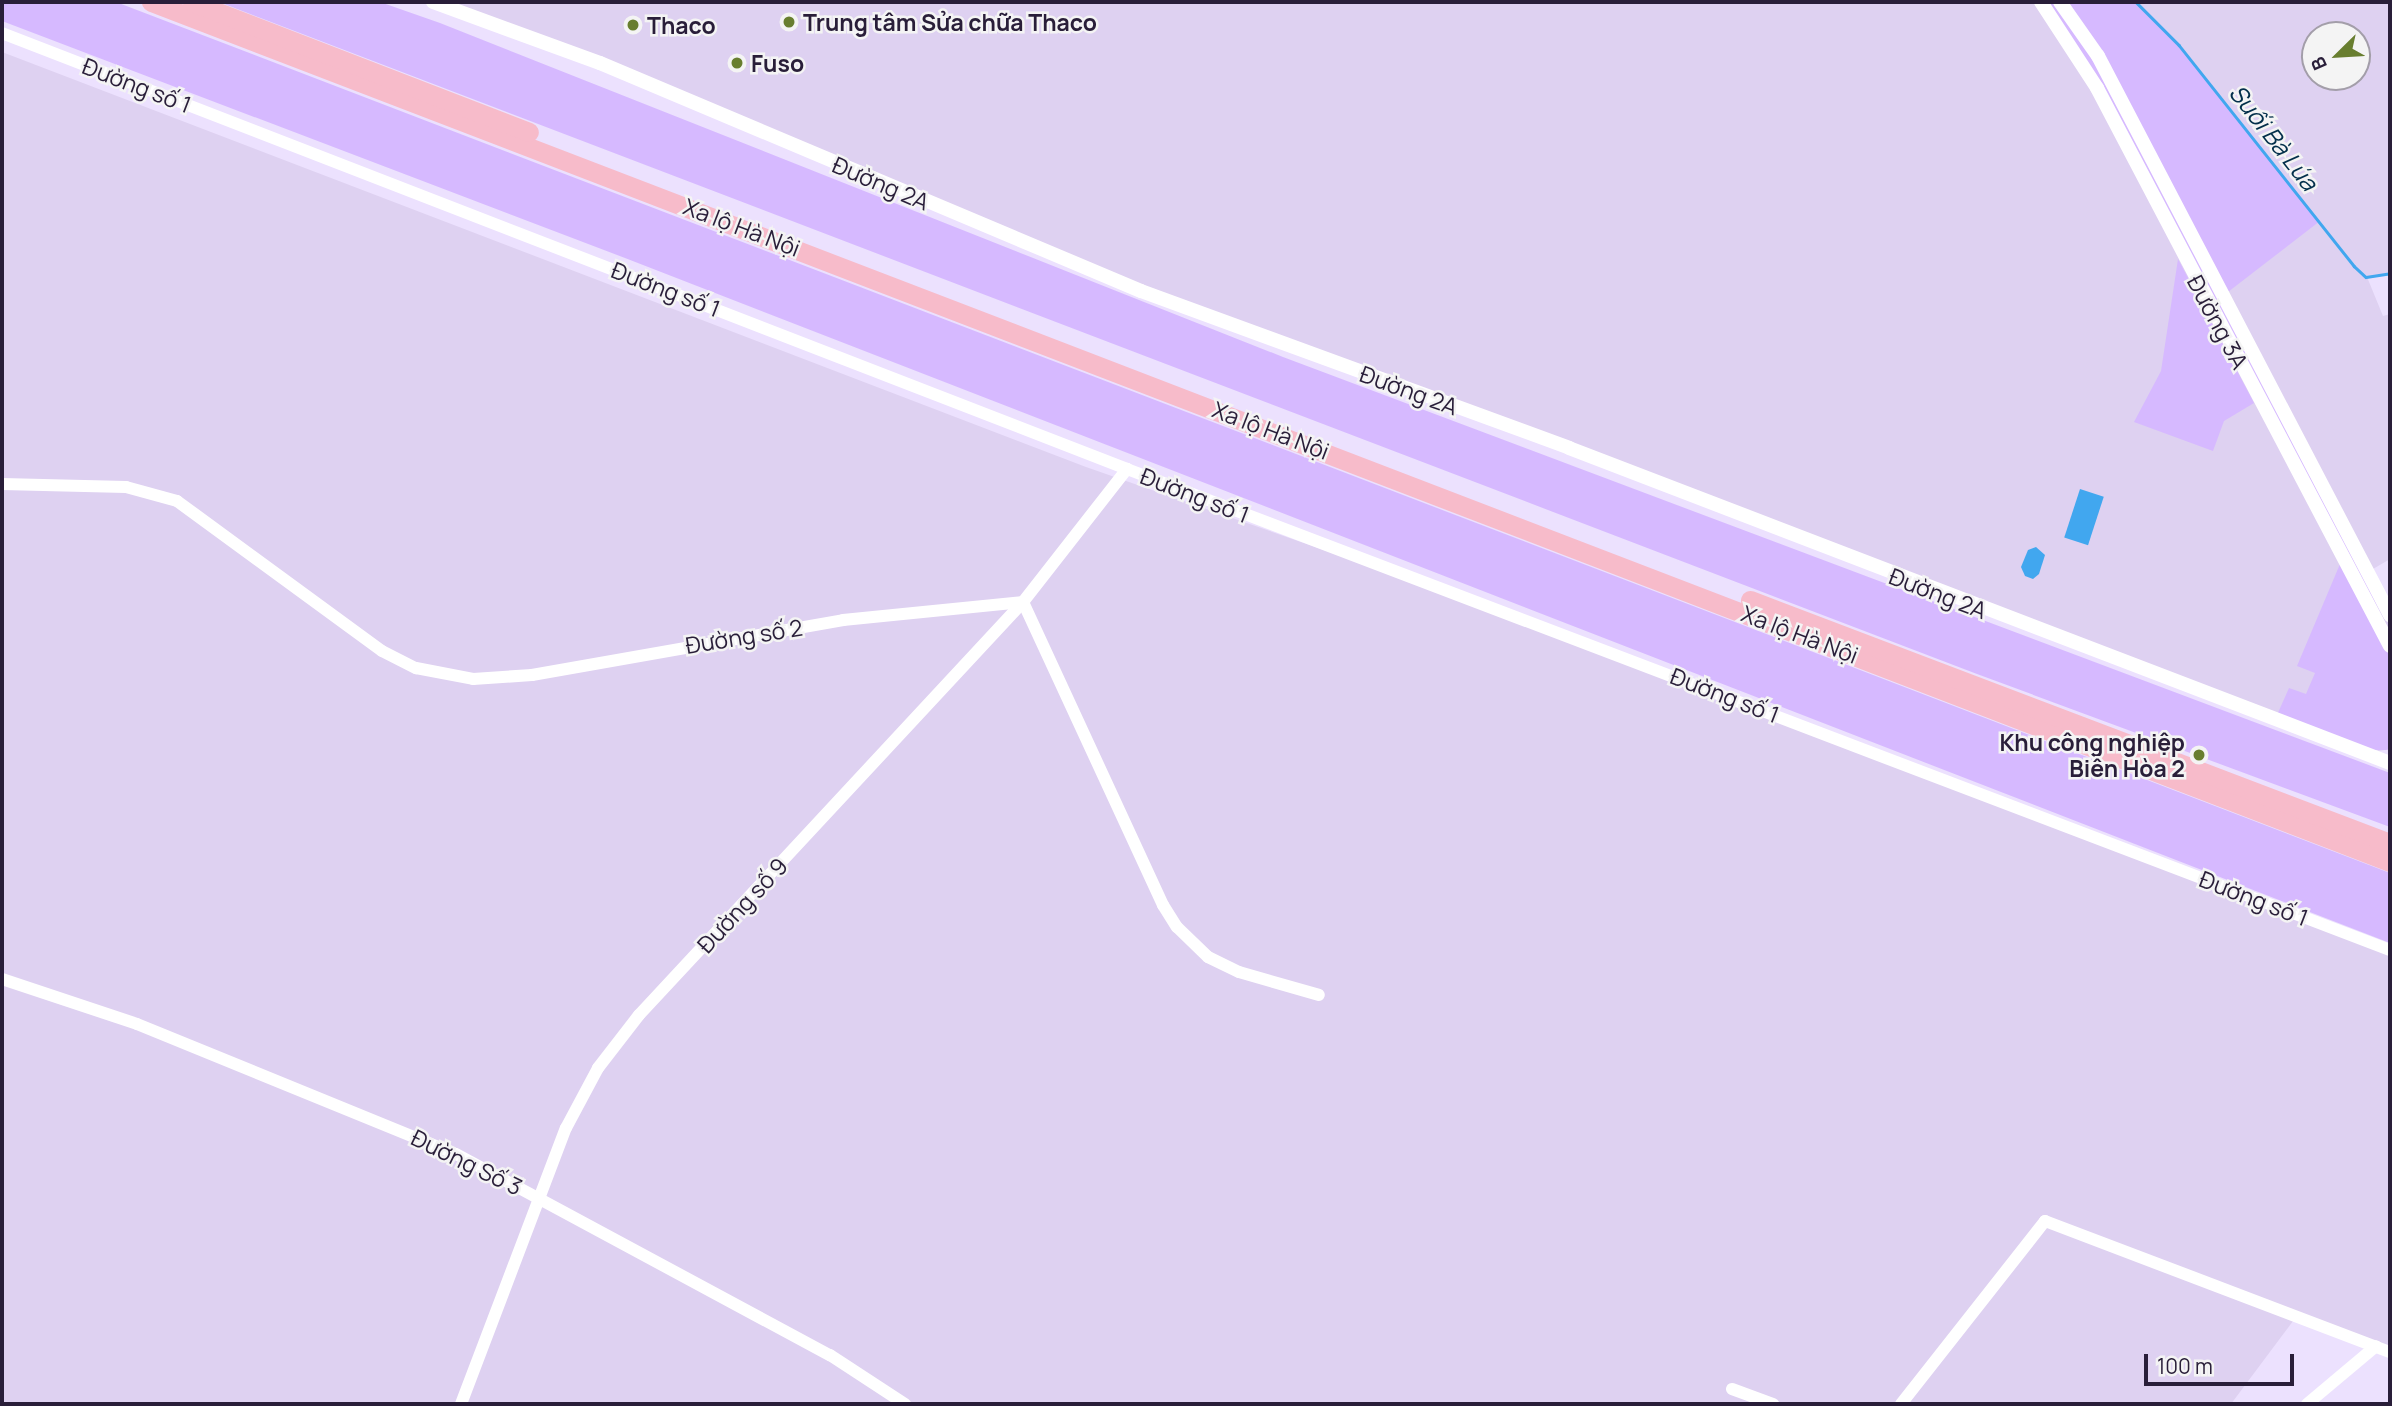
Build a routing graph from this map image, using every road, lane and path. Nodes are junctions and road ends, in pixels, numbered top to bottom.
1 (151, 2) edge
2 (192, 2) edge
3 (433, 2) edge
4 (2041, 2) edge
5 (2060, 2) edge
6 (2, 33) edge
7 (2213, 276) junction
8 (2198, 285) junction
9 (1127, 469) junction
10 (2, 484) edge
11 (1023, 602) junction
12 (2390, 615) edge
13 (2390, 646) edge
14 (2360, 752) junction
15 (2390, 752) edge
16 (2390, 763) edge
17 (2390, 843) edge
18 (2390, 862) edge
19 (2390, 950) edge
20 (2, 979) edge
21 (1319, 995) dead end
22 (539, 1197) junction
23 (2376, 1346) junction
24 (2390, 1352) edge
25 (1732, 1389) dead end
26 (461, 1404) edge
27 (905, 1404) edge
28 (1773, 1404) edge
29 (1902, 1404) edge
30 (2307, 1404) edge

1 - 18 highway, Xa lộ Hà Nội
2 - 17 highway, Xa lộ Hà Nội
3 - 14 street, Đường 2A
4 - 8 street, Đường 3A
5 - 7 street, Đường 3A
6 - 9 street, Đường số 1
7 - 8 street
7 - 12 street, Đường 3A
8 - 13 street, Đường 3A
9 - 11 street, Đường số 9
9 - 19 street, Đường số 1
10 - 11 street, Đường số 2
11 - 21 street
11 - 22 street, Đường số 9
14 - 15 street
14 - 16 street, Đường 2A
20 - 22 street, Đường Số 3
22 - 26 street, Đường số 9
22 - 27 street, Đường Số 3
23 - 24 street
23 - 29 street
23 - 30 street
25 - 28 street

